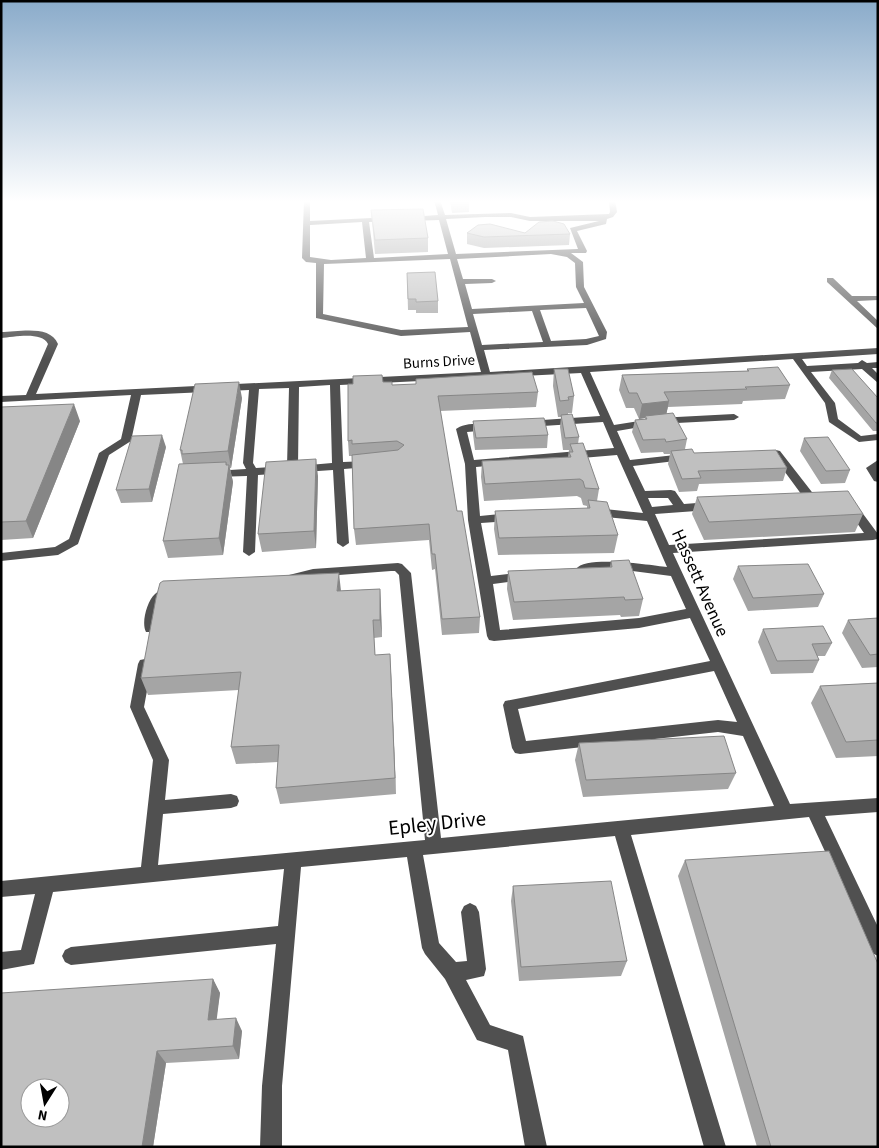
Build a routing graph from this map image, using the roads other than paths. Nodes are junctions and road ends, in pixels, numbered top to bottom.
1 (306, 254) edge
2 (369, 254) edge
3 (512, 254) edge
4 (560, 254) edge
5 (453, 256) junction
6 (370, 260) junction
7 (320, 262) junction
8 (830, 280) dead end
9 (492, 281) dead end
10 (460, 282) junction
11 (878, 298) edge
12 (850, 299) junction
13 (590, 305) junction
14 (534, 308) junction
15 (468, 312) junction
16 (878, 315) edge
17 (867, 316) junction
18 (878, 326) edge
19 (473, 329) junction
20 (1, 335) edge
21 (548, 344) junction
22 (479, 348) junction
23 (878, 351) edge
24 (852, 352) junction
25 (795, 356) junction
26 (878, 365) edge
27 (865, 366) junction
28 (584, 370) junction
29 (806, 370) junction
30 (486, 375) junction
31 (878, 380) edge
32 (335, 382) junction
33 (294, 384) junction
34 (254, 386) junction
35 (137, 392) junction
36 (30, 398) junction
37 (1, 399) edge
38 (734, 418) dead end
39 (609, 424) junction
40 (519, 425) edge
41 (500, 426) edge
42 (878, 437) edge
43 (621, 451) junction
44 (762, 452) edge
45 (698, 456) edge
46 (381, 463) edge
47 (878, 463) edge
48 (470, 464) junction
49 (627, 464) junction
50 (338, 466) junction
51 (292, 469) junction
52 (253, 472) junction
53 (206, 475) edge
54 (878, 479) edge
55 (641, 495) junction
56 (844, 498) edge
57 (793, 501) edge
58 (718, 506) edge
59 (686, 508) junction
60 (584, 511) edge
61 (650, 514) junction
62 (524, 516) edge
63 (474, 520) junction
64 (342, 543) dead end
65 (666, 549) junction
66 (249, 552) dead end
67 (1, 558) edge
68 (570, 571) edge
69 (676, 572) junction
70 (533, 575) edge
71 (486, 581) junction
72 (271, 583) edge
73 (188, 589) edge
74 (694, 612) junction
75 (718, 665) junction
76 (747, 730) junction
77 (230, 801) dead end
78 (878, 805) edge
79 (156, 808) junction
80 (814, 810) junction
81 (785, 812) junction
82 (621, 828) junction
83 (434, 846) junction
84 (414, 848) junction
85 (293, 860) junction
86 (149, 875) junction
87 (46, 885) junction
88 (1, 890) edge
89 (470, 912) dead end
90 (286, 934) junction
91 (878, 947) edge
92 (71, 956) dead end
93 (1, 961) edge
94 (452, 972) junction
95 (271, 1147) edge
96 (536, 1147) edge
97 (715, 1147) edge

1 - 7 street
2 - 6 street
3 - 5 street
4 - 13 street
5 - 6 street
5 - 10 street
6 - 7 street
7 - 19 street
8 - 12 street
9 - 10 street
10 - 15 street
11 - 12 street
12 - 17 street
13 - 14 street
13 - 21 street
14 - 15 street
14 - 21 street
15 - 19 street
16 - 17 street
17 - 18 street
19 - 22 street
20 - 36 street
21 - 22 street
22 - 30 street
23 - 24 street, Burns Drive
24 - 25 street, Burns Drive
24 - 27 street
25 - 28 street, Burns Drive
25 - 29 street
26 - 27 street
27 - 29 street
27 - 31 street
28 - 30 street, Burns Drive
28 - 39 street, Hassett Avenue
29 - 42 street
30 - 32 street, Burns Drive
32 - 33 street, Burns Drive
32 - 50 street
33 - 34 street, Burns Drive
33 - 51 street
34 - 35 street, Burns Drive
34 - 52 street
35 - 36 street, Burns Drive
35 - 67 street
36 - 37 street, Burns Drive
38 - 39 street
39 - 40 street
39 - 43 street, Hassett Avenue
41 - 48 street
43 - 48 street
43 - 49 street, Hassett Avenue
44 - 57 street
45 - 49 street
46 - 50 street
47 - 54 street
48 - 63 street
49 - 55 street, Hassett Avenue
50 - 51 street
50 - 64 street
51 - 52 street
52 - 53 street
52 - 66 street
55 - 59 street
55 - 61 street, Hassett Avenue
56 - 65 street
58 - 59 street
59 - 61 street
60 - 61 street
61 - 65 street, Hassett Avenue
62 - 63 street
63 - 71 street
65 - 69 street, Hassett Avenue
68 - 69 street
69 - 74 street, Hassett Avenue
70 - 71 street
71 - 74 street
72 - 83 street
73 - 79 street
74 - 75 street, Hassett Avenue
75 - 76 street, Hassett Avenue
75 - 76 street
76 - 81 street, Hassett Avenue
77 - 79 street
78 - 80 street, Epley Drive
79 - 86 street
80 - 81 street, Epley Drive
80 - 91 street
81 - 82 street, Epley Drive
82 - 83 street, Epley Drive
82 - 97 street
83 - 84 street, Epley Drive
84 - 85 street, Epley Drive
84 - 94 street
85 - 86 street, Epley Drive
85 - 90 street
86 - 87 street, Epley Drive
87 - 88 street, Epley Drive
87 - 93 street
89 - 94 street
90 - 92 street
90 - 95 street
94 - 96 street

